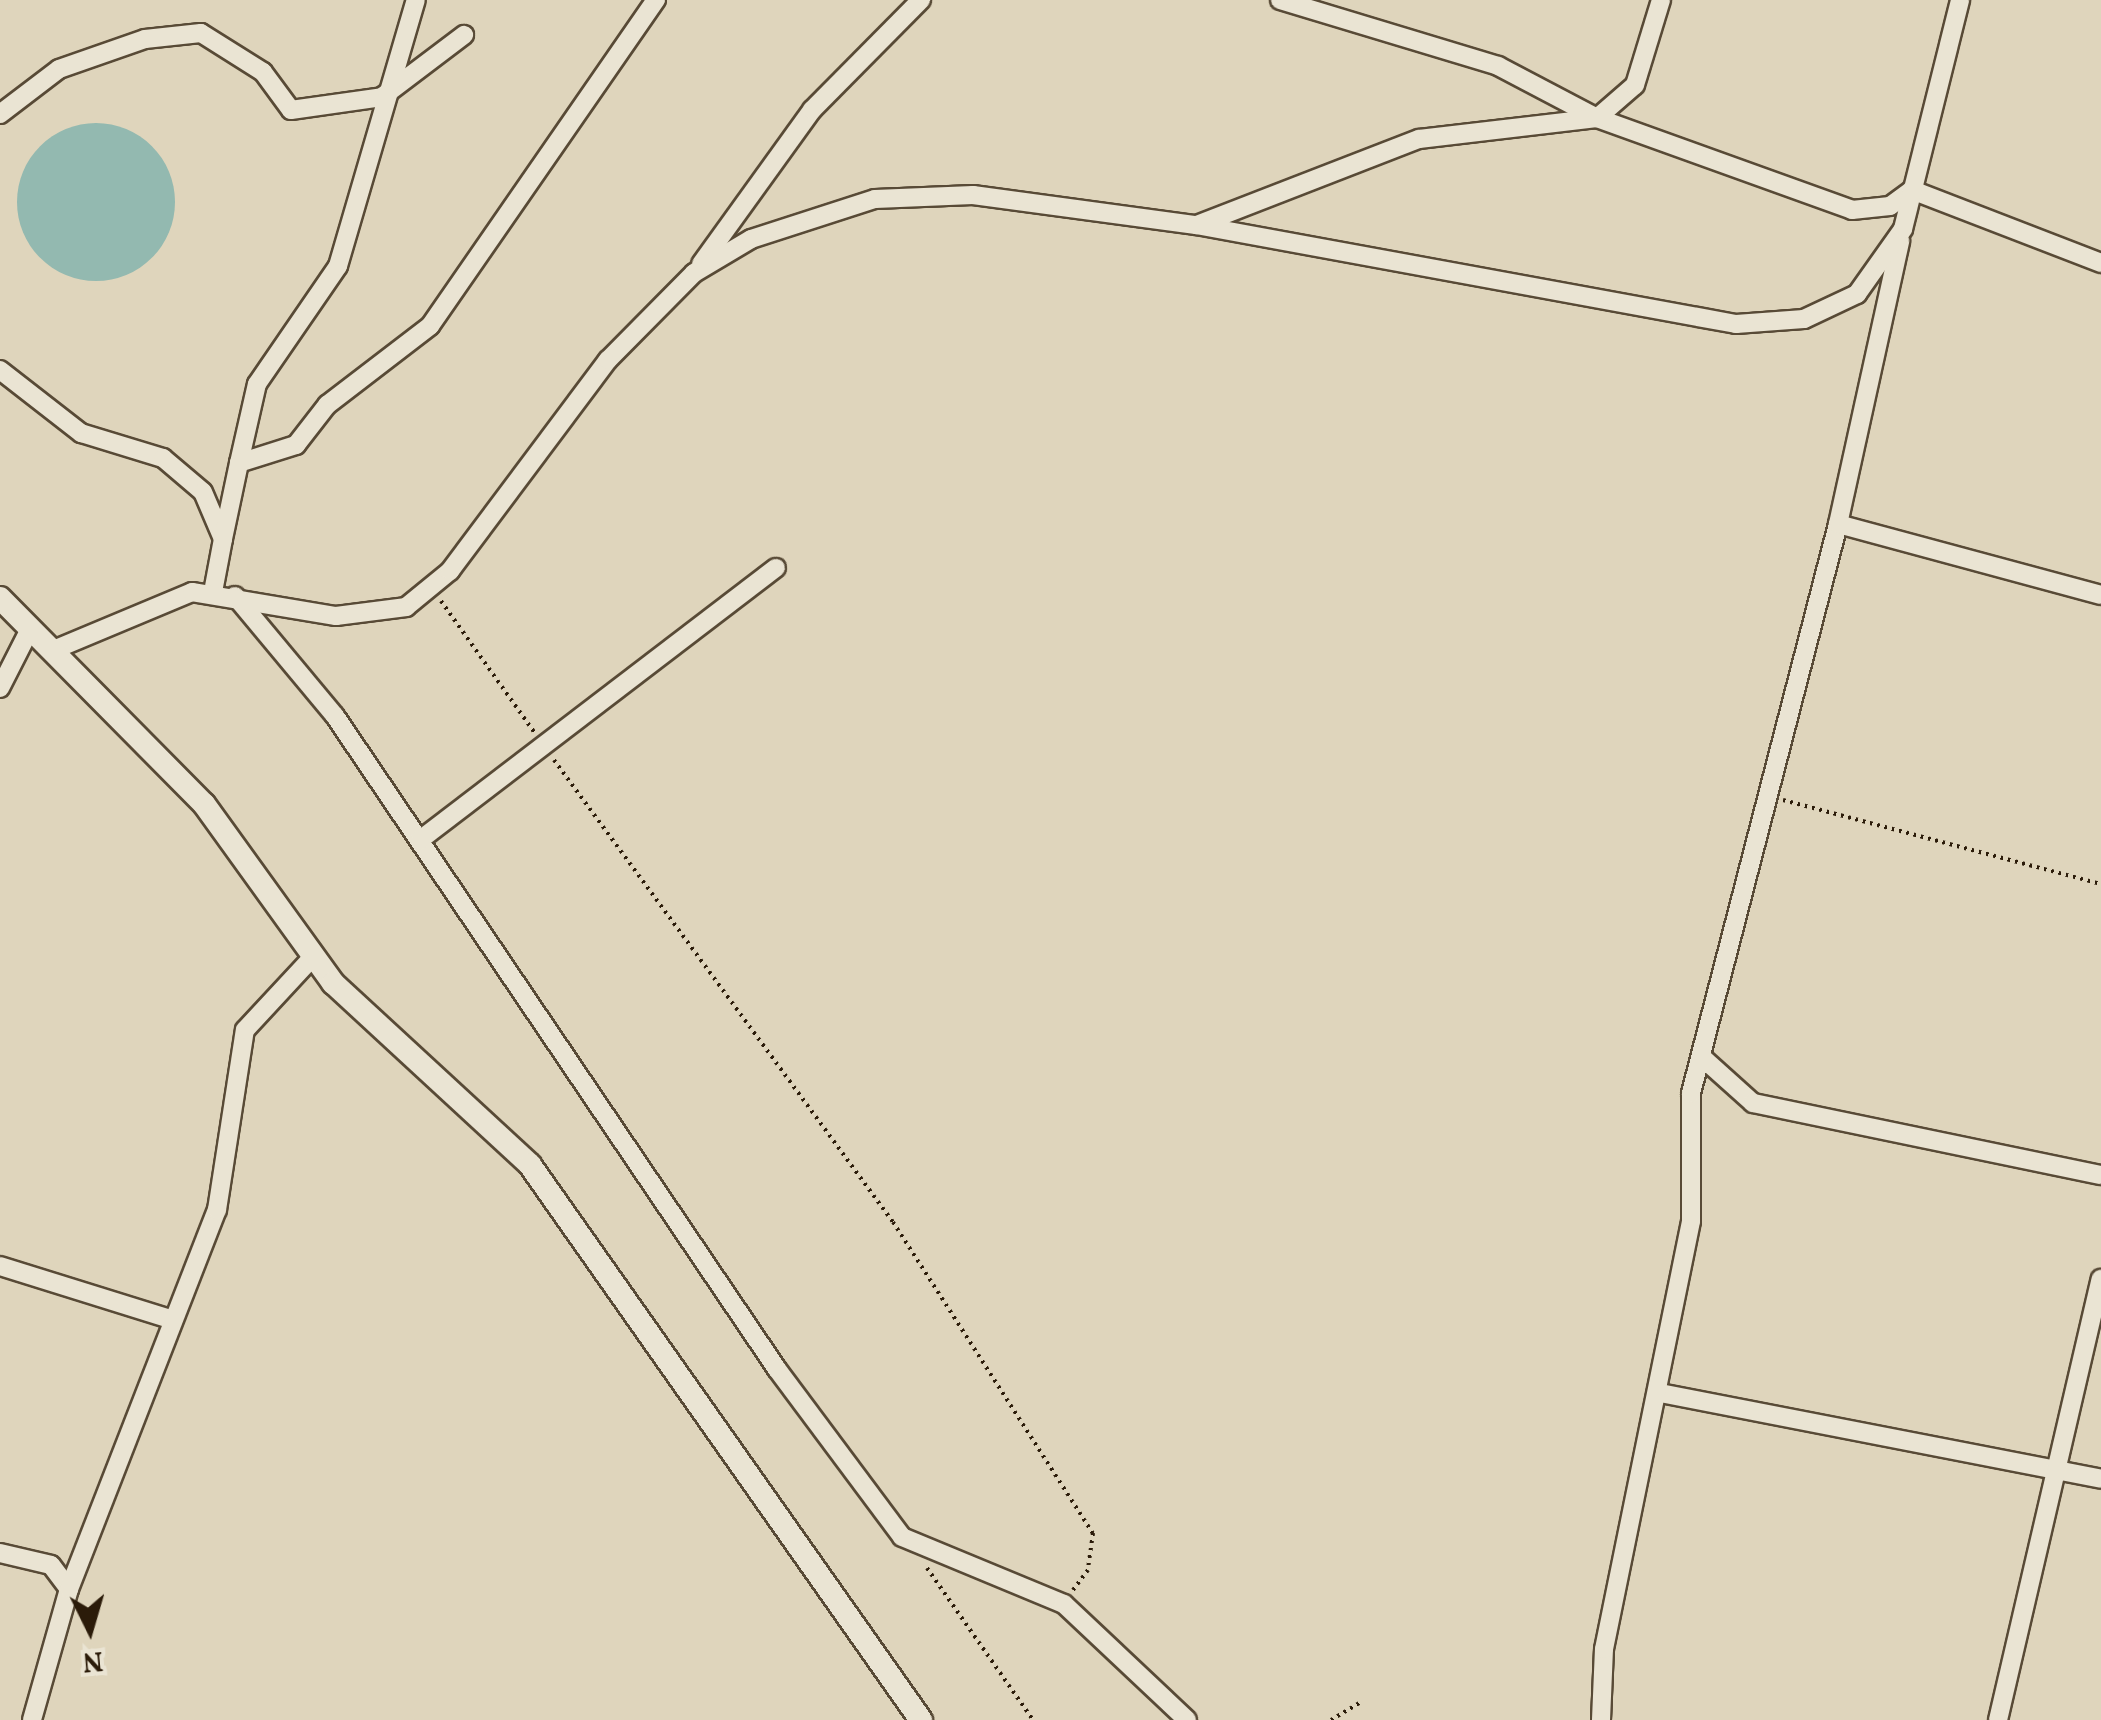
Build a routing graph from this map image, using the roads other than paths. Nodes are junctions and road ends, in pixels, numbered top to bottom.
1 (416, 0) edge
2 (656, 0) edge
3 (921, 0) edge
4 (1280, 0) edge
5 (1661, 0) edge
6 (1960, 0) edge
7 (1308, 4) edge
8 (464, 36) dead end
9 (382, 97) junction
10 (0, 114) edge
11 (1597, 118) junction
12 (1912, 190) junction
13 (1196, 225) junction
14 (1903, 229) junction
15 (2101, 264) edge
16 (694, 274) junction
17 (0, 370) edge
18 (239, 464) junction
19 (1838, 524) junction
20 (224, 539) junction
21 (776, 568) dead end
22 (213, 592) junction
23 (2101, 595) edge
24 (235, 596) junction
25 (0, 598) edge
26 (30, 629) junction
27 (51, 651) junction
28 (0, 688) edge
29 (420, 840) junction
30 (312, 958) junction
31 (1704, 1059) junction
32 (2101, 1175) edge
33 (0, 1266) edge
34 (2101, 1278) edge
35 (170, 1319) junction
36 (1660, 1393) junction
37 (2057, 1469) junction
38 (2101, 1479) edge
39 (0, 1553) edge
40 (69, 1589) junction
41 (1601, 1718) edge
42 (32, 1720) edge
43 (921, 1720) edge
44 (1187, 1720) edge
45 (1622, 1720) edge
46 (1998, 1720) edge

1 - 9 street
2 - 18 street
3 - 16 street
4 - 7 street
5 - 11 street
6 - 12 street
7 - 11 street
8 - 9 street
9 - 10 street
9 - 18 street
11 - 12 street
11 - 13 street
12 - 14 street
12 - 15 street
13 - 14 street
13 - 16 street
14 - 19 street
16 - 24 street
17 - 20 street
18 - 20 street
19 - 23 street
19 - 31 street
20 - 22 street
21 - 29 street
22 - 24 street
22 - 27 street
24 - 29 street
25 - 26 street
26 - 27 street
26 - 28 street
27 - 30 street
29 - 44 street
30 - 35 street
30 - 43 street
31 - 32 street
31 - 36 street
33 - 35 street
34 - 37 street
35 - 40 street
36 - 37 street
36 - 41 street
37 - 38 street
37 - 46 street
39 - 40 street
40 - 42 street
41 - 45 street

